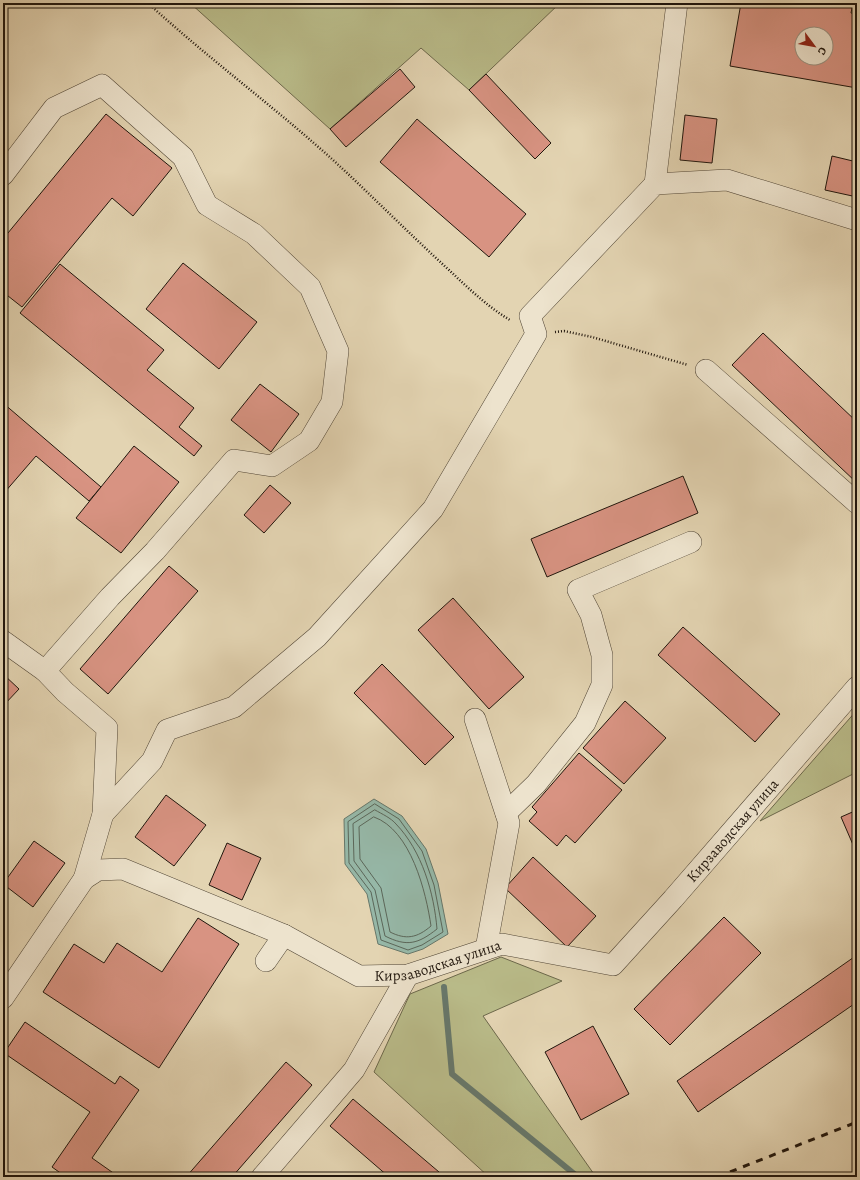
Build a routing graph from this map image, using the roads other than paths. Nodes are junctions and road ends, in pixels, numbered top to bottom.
1 (677, 3) edge
2 (3, 175) edge
3 (655, 184) junction
4 (857, 220) edge
5 (706, 370) road end
6 (857, 503) edge
7 (691, 542) dead end
8 (3, 641) edge
9 (44, 671) junction
10 (857, 686) edge
11 (475, 719) dead end
12 (506, 813) junction
13 (103, 814) junction
14 (84, 879) junction
15 (284, 935) junction
16 (486, 949) junction
17 (266, 961) dead end
18 (408, 975) junction
19 (3, 998) edge
20 (262, 1177) edge

1 - 3 street
2 - 9 street
3 - 4 street
3 - 13 street
5 - 6 street
7 - 12 street
8 - 9 street
9 - 13 street
10 - 16 street, Кирзаводская улица
11 - 12 street
12 - 16 street
13 - 14 street
14 - 15 street, Кирзаводская улица
14 - 19 street, Кирзаводская улица
15 - 17 street
15 - 18 street, Кирзаводская улица
16 - 18 street, Кирзаводская улица
18 - 20 street

